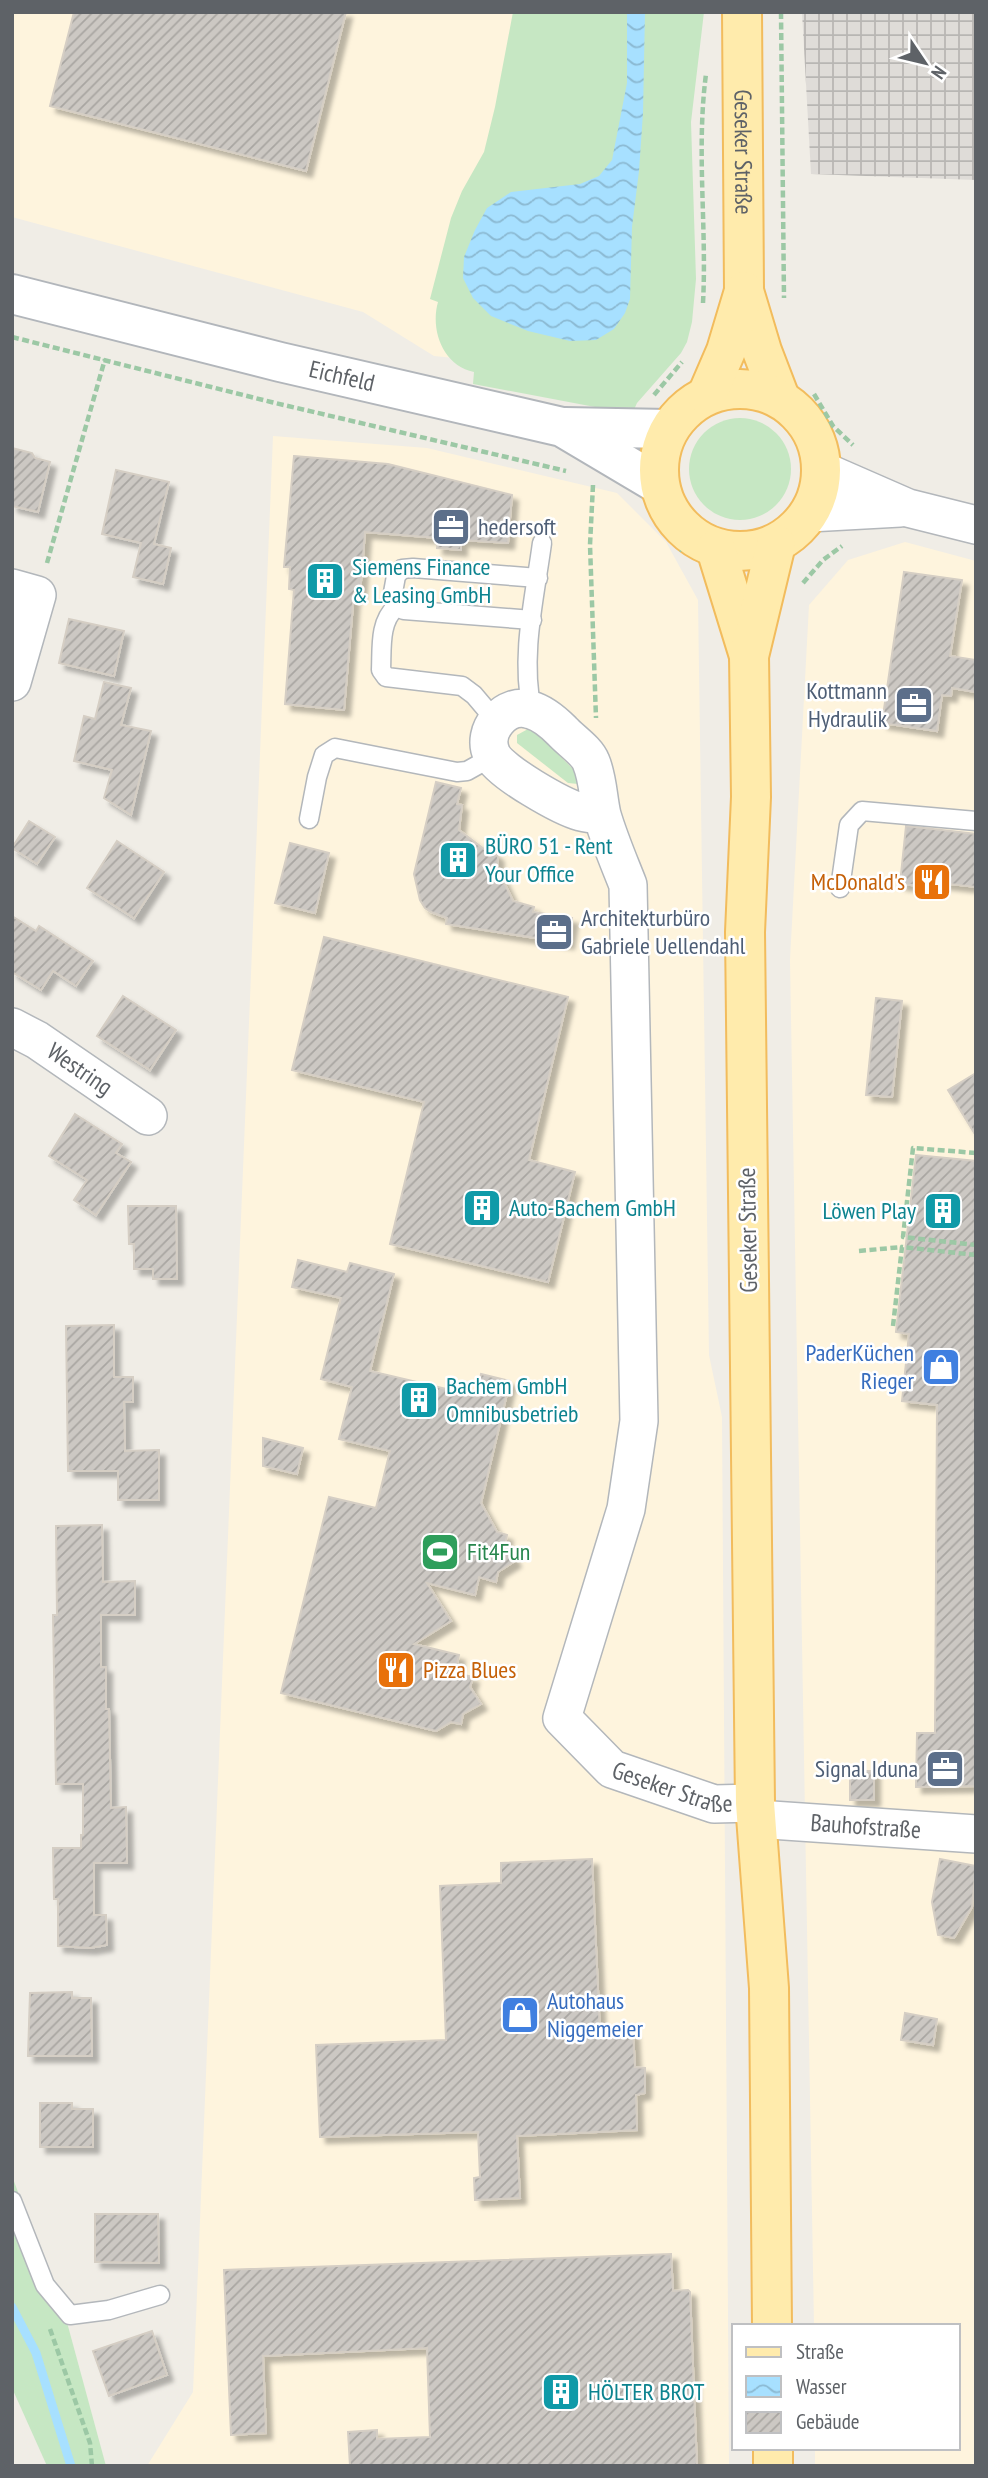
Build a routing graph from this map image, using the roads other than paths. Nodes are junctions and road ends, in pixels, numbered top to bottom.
1 (742, 12) edge
2 (744, 291) junction
3 (12, 293) edge
4 (707, 395) junction
5 (780, 398) junction
6 (562, 427) junction
7 (668, 429) junction
8 (821, 470) junction
9 (659, 484) junction
10 (908, 508) junction
11 (809, 513) junction
12 (976, 525) edge
13 (542, 543) dead end
14 (776, 544) junction
15 (716, 549) junction
16 (538, 578) junction
17 (25, 592) edge
18 (396, 607) junction
19 (532, 620) junction
20 (749, 656) junction
21 (12, 682) edge
22 (532, 710) junction
23 (496, 721) junction
24 (492, 757) junction
25 (602, 816) junction
26 (309, 819) dead end
27 (976, 821) edge
28 (840, 888) dead end
29 (12, 1027) edge
30 (148, 1115) dead end
31 (756, 1811) junction
32 (976, 1834) edge
33 (12, 2201) edge
34 (160, 2295) dead end
35 (772, 2324) edge

1 - 2 main road, Geseker Straße
2 - 4 main road, Geseker Straße
2 - 5 main road, Geseker Straße
3 - 6 main road, Eichfeld
4 - 5 main road
4 - 7 main road
5 - 8 main road
6 - 7 main road
6 - 9 main road, Eichfeld
7 - 9 main road
8 - 10 street
8 - 11 main road
9 - 15 main road
10 - 11 street
10 - 12 street
11 - 14 main road
13 - 16 lane
14 - 15 main road
14 - 20 main road, Geseker Straße
15 - 20 main road, Geseker Straße
16 - 18 lane
16 - 19 lane
17 - 21 street
18 - 19 lane
18 - 23 lane
19 - 22 lane
20 - 31 main road, Geseker Straße
22 - 23 street
22 - 25 street, Geseker Straße
23 - 24 street
24 - 25 street
24 - 26 lane
25 - 31 street, Geseker Straße
27 - 28 lane
29 - 30 street, Westring
31 - 32 street, Bauhofstraße
31 - 35 main road, Geseker Straße
33 - 34 lane

